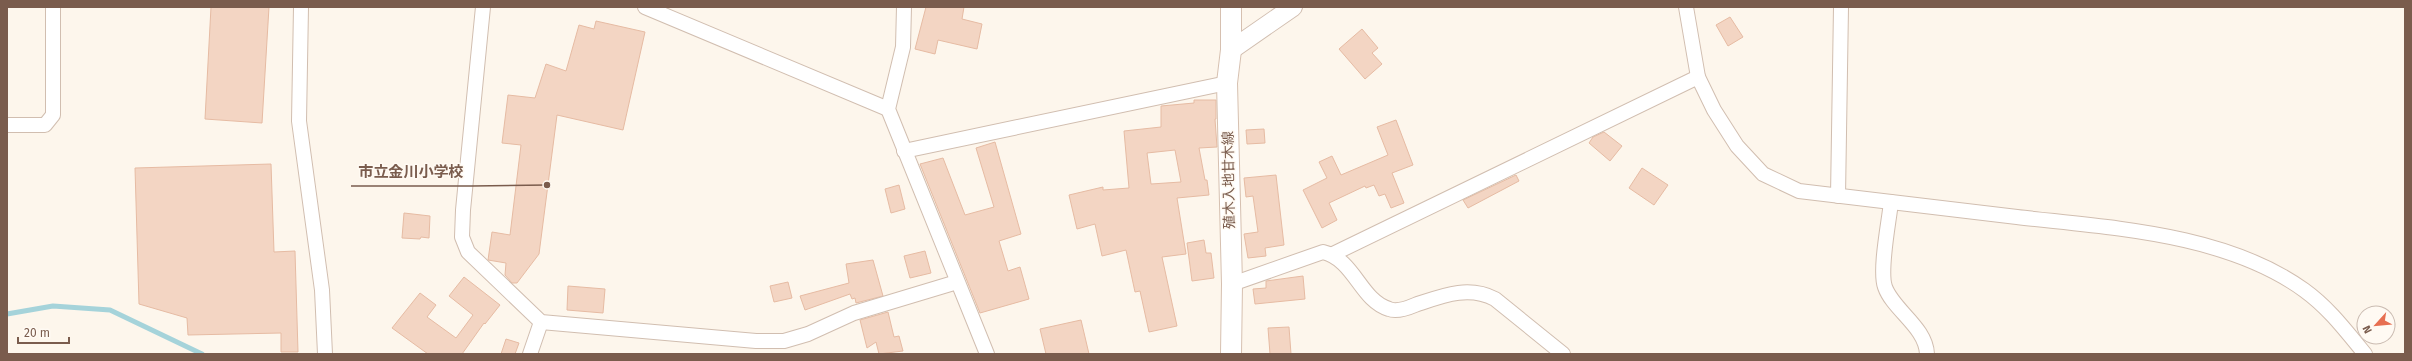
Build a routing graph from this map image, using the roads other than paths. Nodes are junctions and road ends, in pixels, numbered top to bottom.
1 (53, 7) edge
2 (301, 7) edge
3 (483, 7) edge
4 (646, 7) edge
5 (904, 7) edge
6 (1231, 7) edge
7 (1293, 7) edge
8 (1686, 7) edge
9 (1841, 7) edge
10 (1231, 50) junction
11 (1698, 77) junction
12 (1227, 83) junction
13 (888, 109) junction
14 (7, 124) edge
15 (904, 151) junction
16 (1838, 196) junction
17 (1891, 202) junction
18 (1333, 254) junction
19 (957, 282) junction
20 (1232, 284) junction
21 (541, 322) junction
22 (325, 354) edge
23 (530, 354) edge
24 (987, 354) edge
25 (1231, 354) edge
26 (1563, 354) edge
27 (1927, 354) edge
28 (2365, 354) edge

1 - 14 street
2 - 22 street
3 - 21 street
4 - 13 street
5 - 13 street
6 - 10 main road, 殖木入地甘木線
7 - 10 street
8 - 11 street
9 - 16 street
10 - 12 main road, 殖木入地甘木線
11 - 16 street
11 - 18 street
12 - 15 street
12 - 20 main road, 殖木入地甘木線
13 - 15 street
15 - 19 street
16 - 17 street
17 - 27 street
17 - 28 street
18 - 20 street
18 - 26 street
19 - 21 street
19 - 24 street
20 - 25 main road, 殖木入地甘木線
21 - 23 street

